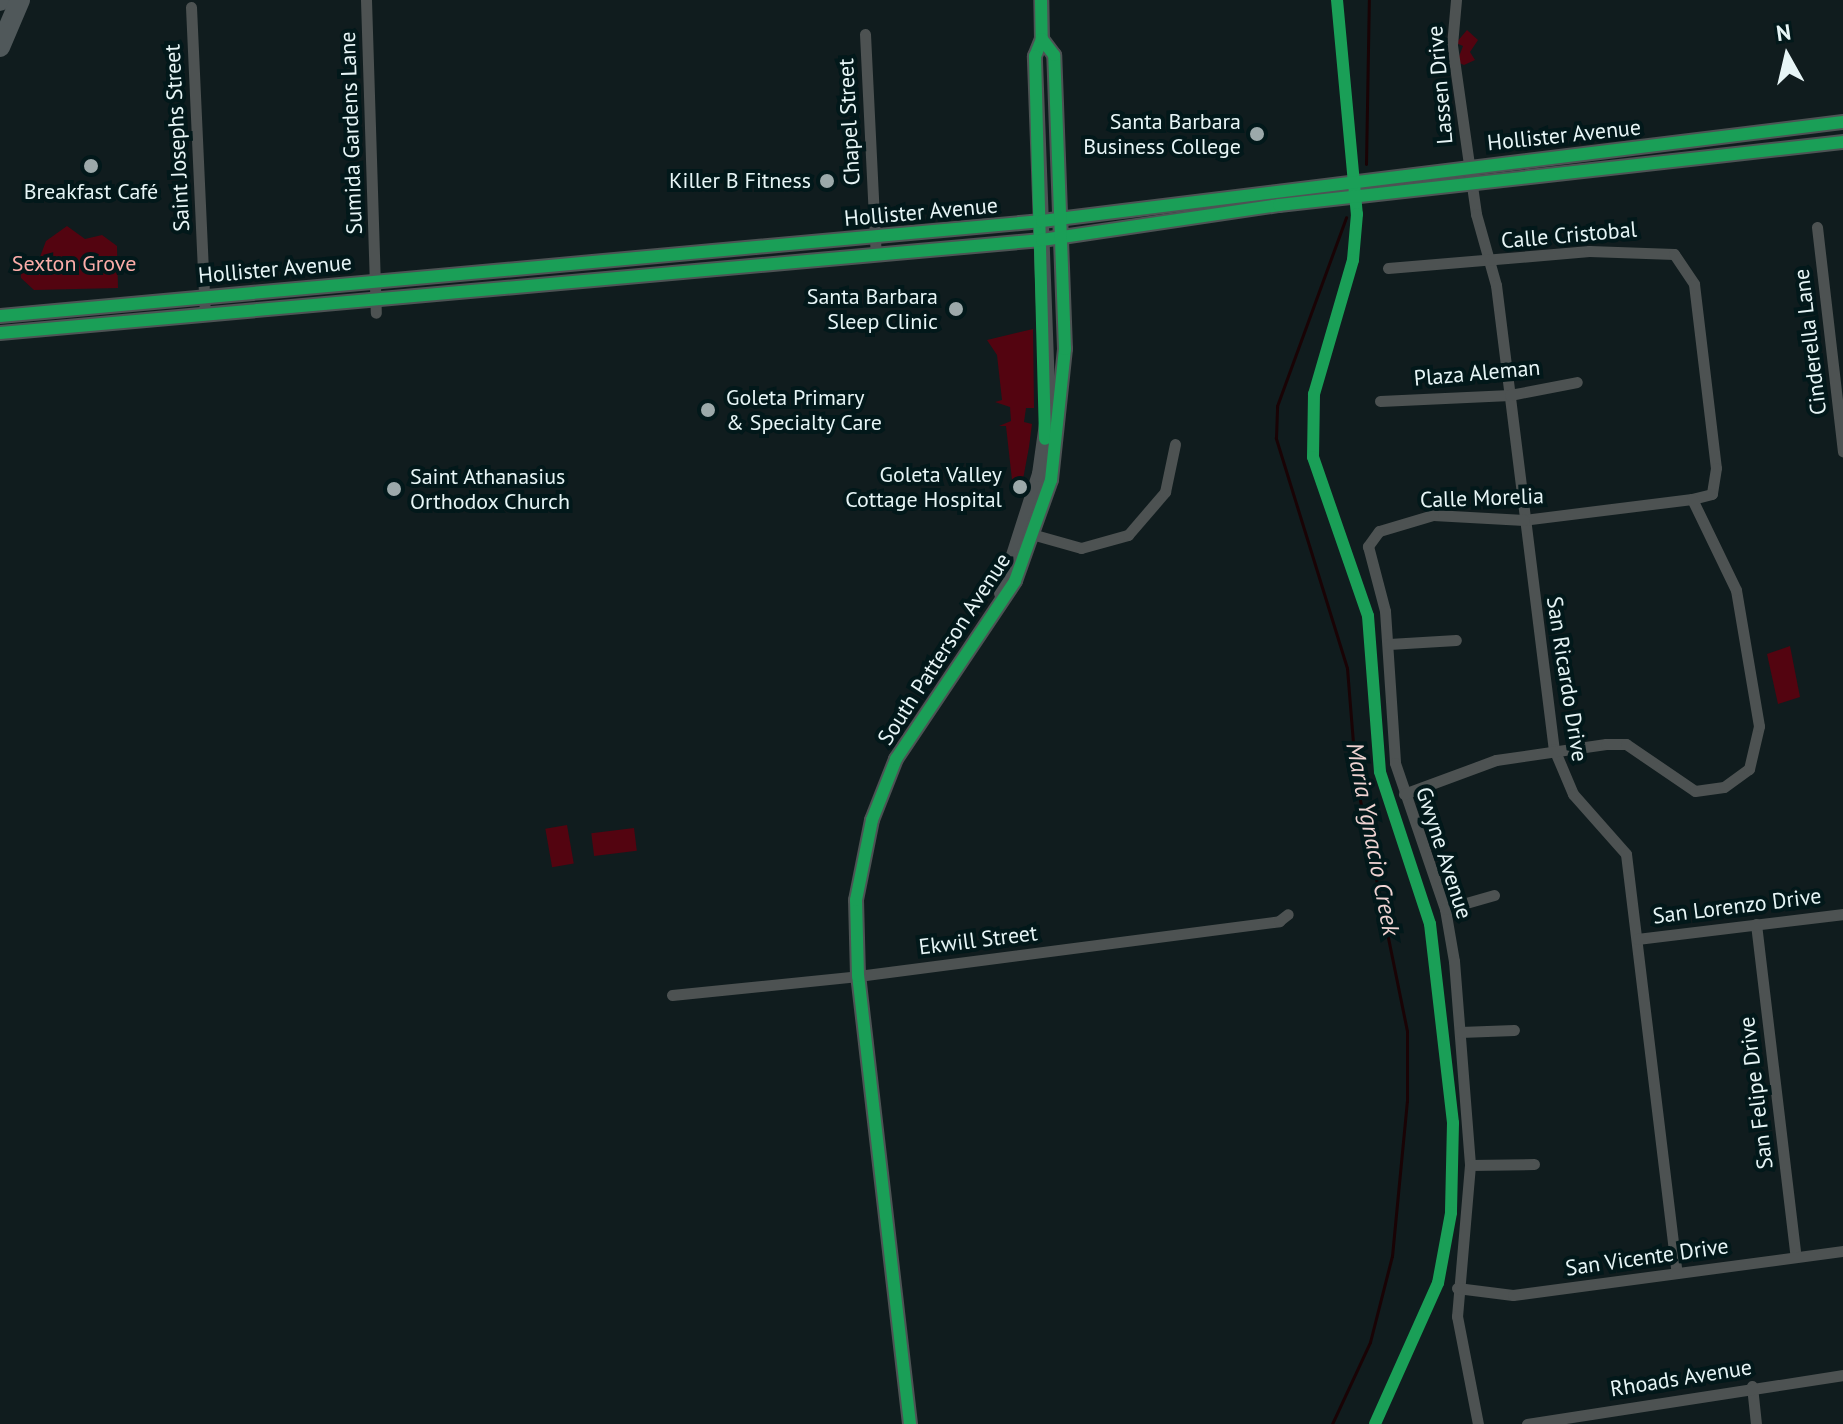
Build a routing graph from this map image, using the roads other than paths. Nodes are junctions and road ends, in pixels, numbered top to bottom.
1 (20, 0) edge
2 (366, 0) edge
3 (1041, 0) edge
4 (1456, 0) edge
5 (191, 7) dead end
6 (865, 34) dead end
7 (1042, 39) junction
8 (0, 47) edge
9 (1843, 122) edge
10 (1843, 142) edge
11 (1469, 166) junction
12 (1472, 187) junction
13 (1061, 218) junction
14 (1042, 221) junction
15 (1817, 227) dead end
16 (874, 236) junction
17 (1061, 238) junction
18 (1042, 240) junction
19 (1682, 242) dead end
20 (1674, 254) junction
21 (876, 256) junction
22 (1489, 262) junction
23 (1388, 268) dead end
24 (376, 280) junction
25 (204, 296) junction
26 (376, 306) junction
27 (0, 316) edge
28 (205, 316) junction
29 (0, 333) edge
30 (1577, 382) dead end
31 (1510, 395) junction
32 (1380, 401) dead end
33 (1175, 444) dead end
34 (1843, 452) edge
35 (1692, 499) junction
36 (1524, 520) junction
37 (1035, 535) junction
38 (1372, 536) joint
39 (1002, 593) junction
40 (1456, 640) dead end
41 (1389, 644) junction
42 (1554, 749) junction
43 (1404, 794) junction
44 (1494, 895) dead end
45 (1445, 909) junction
46 (1288, 914) dead end
47 (1843, 914) edge
48 (1756, 924) junction
49 (1637, 939) junction
50 (858, 976) junction
51 (672, 995) dead end
52 (1514, 1030) dead end
53 (1460, 1032) junction
54 (1534, 1164) dead end
55 (1470, 1165) junction
56 (1843, 1251) edge
57 (1796, 1257) junction
58 (1677, 1273) junction
59 (1457, 1288) junction
60 (1843, 1375) edge
61 (1752, 1386) junction
62 (910, 1424) edge
63 (1478, 1424) edge
64 (1527, 1424) edge
65 (1756, 1424) edge

1 - 8 highway
2 - 24 street, Sumida Gardens Lane
3 - 7 main road, South Patterson Avenue
4 - 11 street, Lassen Drive
5 - 25 street, Saint Josephs Street
6 - 16 street, Chapel Street
7 - 13 main road, South Patterson Avenue
7 - 14 main road, South Patterson Avenue
9 - 11 main road, Hollister Avenue
10 - 12 main road, Hollister Avenue
11 - 12 street, San Ricardo Drive
11 - 13 main road, Hollister Avenue
12 - 17 main road, Hollister Avenue
12 - 22 street, San Ricardo Drive
13 - 14 main road, Hollister Avenue
13 - 17 main road, South Patterson Avenue
14 - 16 main road, Hollister Avenue
14 - 18 main road, South Patterson Avenue
15 - 34 street, Cinderella Lane
16 - 21 street, Chapel Street
16 - 24 main road, Hollister Avenue
17 - 18 main road, Hollister Avenue
17 - 37 main road, South Patterson Avenue
18 - 21 main road, Hollister Avenue
18 - 39 main road, South Patterson Avenue
19 - 20 street
20 - 22 street, Calle Cristobal
20 - 35 street
21 - 26 main road, Hollister Avenue
22 - 23 street, Calle Cristobal
22 - 31 street, San Ricardo Drive
24 - 25 main road, Hollister Avenue
24 - 26 street, Sumida Gardens Lane
25 - 27 main road, Hollister Avenue
25 - 28 street, Saint Josephs Street
26 - 28 main road, Hollister Avenue
28 - 29 main road, Hollister Avenue
30 - 31 street, Plaza Aleman
31 - 32 street, Plaza Aleman
31 - 36 street, San Ricardo Drive
33 - 37 street
35 - 36 street, Calle Morelia
35 - 42 street
36 - 38 street, Calle Morelia
36 - 42 street, San Ricardo Drive
37 - 39 main road, South Patterson Avenue
38 - 41 street, Gwyne Avenue
39 - 50 main road, South Patterson Avenue
40 - 41 street
41 - 43 street, Gwyne Avenue
42 - 43 street
42 - 49 street, San Ricardo Drive
43 - 45 street, Gwyne Avenue
44 - 45 street
45 - 53 street, Gwyne Avenue
46 - 50 street, Ekwill Street
47 - 48 street, San Lorenzo Drive
48 - 49 street, San Lorenzo Drive
48 - 57 street, San Felipe Drive
49 - 58 street, San Ricardo Drive
50 - 51 street, Ekwill Street
50 - 62 main road, South Patterson Avenue
52 - 53 street
53 - 55 street, Gwyne Avenue
54 - 55 street
55 - 59 street, Gwyne Avenue
56 - 57 street, San Vicente Drive
57 - 58 street, San Vicente Drive
58 - 59 street, San Vicente Drive
59 - 63 street, Gwyne Avenue
60 - 61 street, Rhoads Avenue
61 - 64 street, Rhoads Avenue
61 - 65 street

